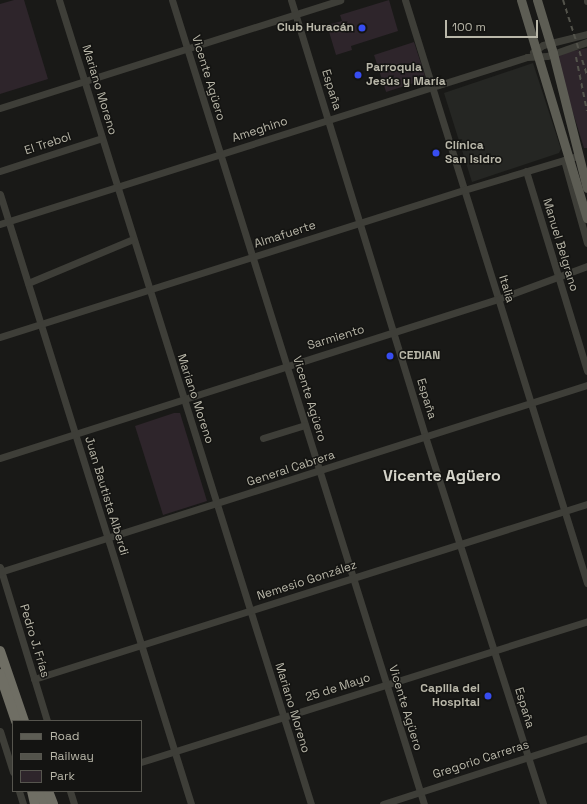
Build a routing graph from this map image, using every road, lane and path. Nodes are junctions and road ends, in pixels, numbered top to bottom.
1 (59, 0) edge
2 (172, 0) edge
3 (292, 0) edge
4 (340, 0) edge
5 (405, 0) edge
6 (521, 0) edge
7 (537, 0) edge
8 (296, 14) junction
9 (587, 34) edge
10 (587, 42) edge
11 (188, 48) junction
12 (552, 49) junction
13 (538, 53) junction
14 (84, 81) junction
15 (432, 87) junction
16 (0, 108) edge
17 (329, 120) junction
18 (102, 138) junction
19 (221, 154) junction
20 (570, 158) junction
21 (0, 171) edge
22 (526, 171) junction
23 (117, 187) junction
24 (587, 188) edge
25 (464, 190) junction
26 (0, 194) edge
27 (587, 218) edge
28 (8, 221) junction
29 (361, 223) junction
30 (0, 224) edge
31 (133, 239) junction
32 (587, 243) edge
33 (253, 257) junction
34 (587, 266) edge
35 (559, 277) junction
36 (28, 283) junction
37 (149, 290) junction
38 (498, 299) junction
39 (40, 325) junction
40 (393, 332) junction
41 (0, 337) edge
42 (287, 364) junction
43 (587, 371) edge
44 (587, 384) edge
45 (183, 398) junction
46 (530, 402) junction
47 (305, 425) junction
48 (75, 433) junction
49 (426, 436) junction
50 (263, 438) dead end
51 (0, 458) edge
52 (320, 472) junction
53 (217, 504) junction
54 (587, 504) edge
55 (564, 511) junction
56 (108, 539) junction
57 (460, 543) junction
58 (0, 572) edge
59 (353, 578) junction
60 (587, 583) edge
61 (250, 611) junction
62 (587, 621) edge
63 (141, 645) junction
64 (494, 648) junction
65 (0, 651) edge
66 (0, 674) edge
67 (34, 679) junction
68 (386, 684) junction
69 (283, 717) junction
70 (16, 720) edge
71 (24, 720) edge
72 (48, 720) edge
73 (0, 731) edge
74 (587, 738) edge
75 (174, 752) junction
76 (528, 756) junction
77 (142, 762) edge
78 (12, 769) edge
79 (19, 792) edge
80 (32, 792) edge
81 (40, 792) edge
82 (48, 792) edge
83 (70, 792) edge
84 (420, 792) junction
85 (23, 804) edge
86 (36, 804) edge
87 (45, 804) edge
88 (53, 804) edge
89 (74, 804) edge
90 (190, 804) edge
91 (311, 804) edge
92 (383, 804) edge
93 (424, 804) edge
94 (543, 804) edge

1 - 14 street, Mariano Moreno
2 - 11 street, Vicente Agüero
3 - 8 street, España
4 - 8 street
5 - 15 street, Italia
6 - 13 main road
7 - 12 main road
8 - 11 street
8 - 17 street, España
9 - 12 street
10 - 12 street
11 - 14 street
11 - 19 street, Vicente Agüero
12 - 13 street, Ameghino
12 - 13 street
12 - 20 main road
13 - 15 street, Ameghino
13 - 20 main road
14 - 16 street
14 - 18 street, Mariano Moreno
15 - 17 street, Ameghino
15 - 25 street, Italia
17 - 19 street, Ameghino
17 - 29 street, España
18 - 21 street, El Trebol
18 - 23 street, Mariano Moreno
19 - 23 street, Ameghino
19 - 33 street, Vicente Agüero
20 - 22 street, Almafuerte
20 - 24 main road
20 - 27 main road
20 - 32 street
22 - 25 street, Almafuerte
22 - 35 street, Manuel Belgrano
23 - 28 street, Ameghino
23 - 31 street, Mariano Moreno
25 - 29 street, Almafuerte
25 - 38 street, Italia
26 - 28 street, Juan Bautista Alberdi
28 - 30 street, Ameghino
28 - 36 street, Juan Bautista Alberdi
29 - 33 street, Almafuerte
29 - 40 street, España
31 - 36 street
31 - 37 street, Mariano Moreno
33 - 37 street, Almafuerte
33 - 42 street, Vicente Agüero
34 - 35 street, Sarmiento
35 - 38 street, Sarmiento
35 - 43 street, Manuel Belgrano
36 - 39 street, Juan Bautista Alberdi
37 - 39 street, Almafuerte
37 - 45 street, Mariano Moreno
38 - 40 street, Sarmiento
38 - 46 street, Italia
39 - 41 street, Almafuerte
39 - 48 street, Juan Bautista Alberdi
40 - 42 street, Sarmiento
40 - 49 street, España
42 - 45 street, Sarmiento
42 - 47 street, Vicente Agüero
44 - 46 street, General Cabrera
45 - 48 street, Sarmiento
45 - 53 street, Mariano Moreno
46 - 49 street, General Cabrera
46 - 55 street, Italia
47 - 50 street
47 - 52 street, Vicente Agüero
48 - 51 street, Sarmiento
48 - 56 street, Juan Bautista Alberdi
49 - 52 street, General Cabrera
49 - 57 street, España
52 - 53 street, General Cabrera
52 - 59 street, Vicente Agüero
53 - 56 street, General Cabrera
53 - 61 street, Mariano Moreno
54 - 55 street, Nemesio González
55 - 57 street, Nemesio González
55 - 60 street, Italia
56 - 58 street, General Cabrera
56 - 63 street, Juan Bautista Alberdi
57 - 59 street, Nemesio González
57 - 64 street, España
58 - 67 street, Pedro J. Frías
59 - 61 street, Nemesio González
59 - 68 street, Vicente Agüero
61 - 63 street, Nemesio González
61 - 69 street, Mariano Moreno
62 - 64 street, 25 de Mayo
63 - 67 street, Nemesio González
63 - 75 street, Juan Bautista Alberdi
64 - 68 street, 25 de Mayo
64 - 76 street, España
65 - 71 highway
66 - 70 highway
67 - 72 street, Pedro J. Frías
68 - 69 street, 25 de Mayo
68 - 84 street, Vicente Agüero
69 - 75 street, 25 de Mayo
69 - 91 street, Mariano Moreno
73 - 78 street
74 - 76 street, Gregorio Carreras
75 - 77 street, 25 de Mayo
75 - 90 street, Juan Bautista Alberdi
76 - 84 street, Gregorio Carreras
76 - 94 street, España
79 - 85 street
80 - 86 highway
81 - 87 highway
82 - 88 highway
83 - 89 street
84 - 92 street, Gregorio Carreras
84 - 93 street, Vicente Agüero

